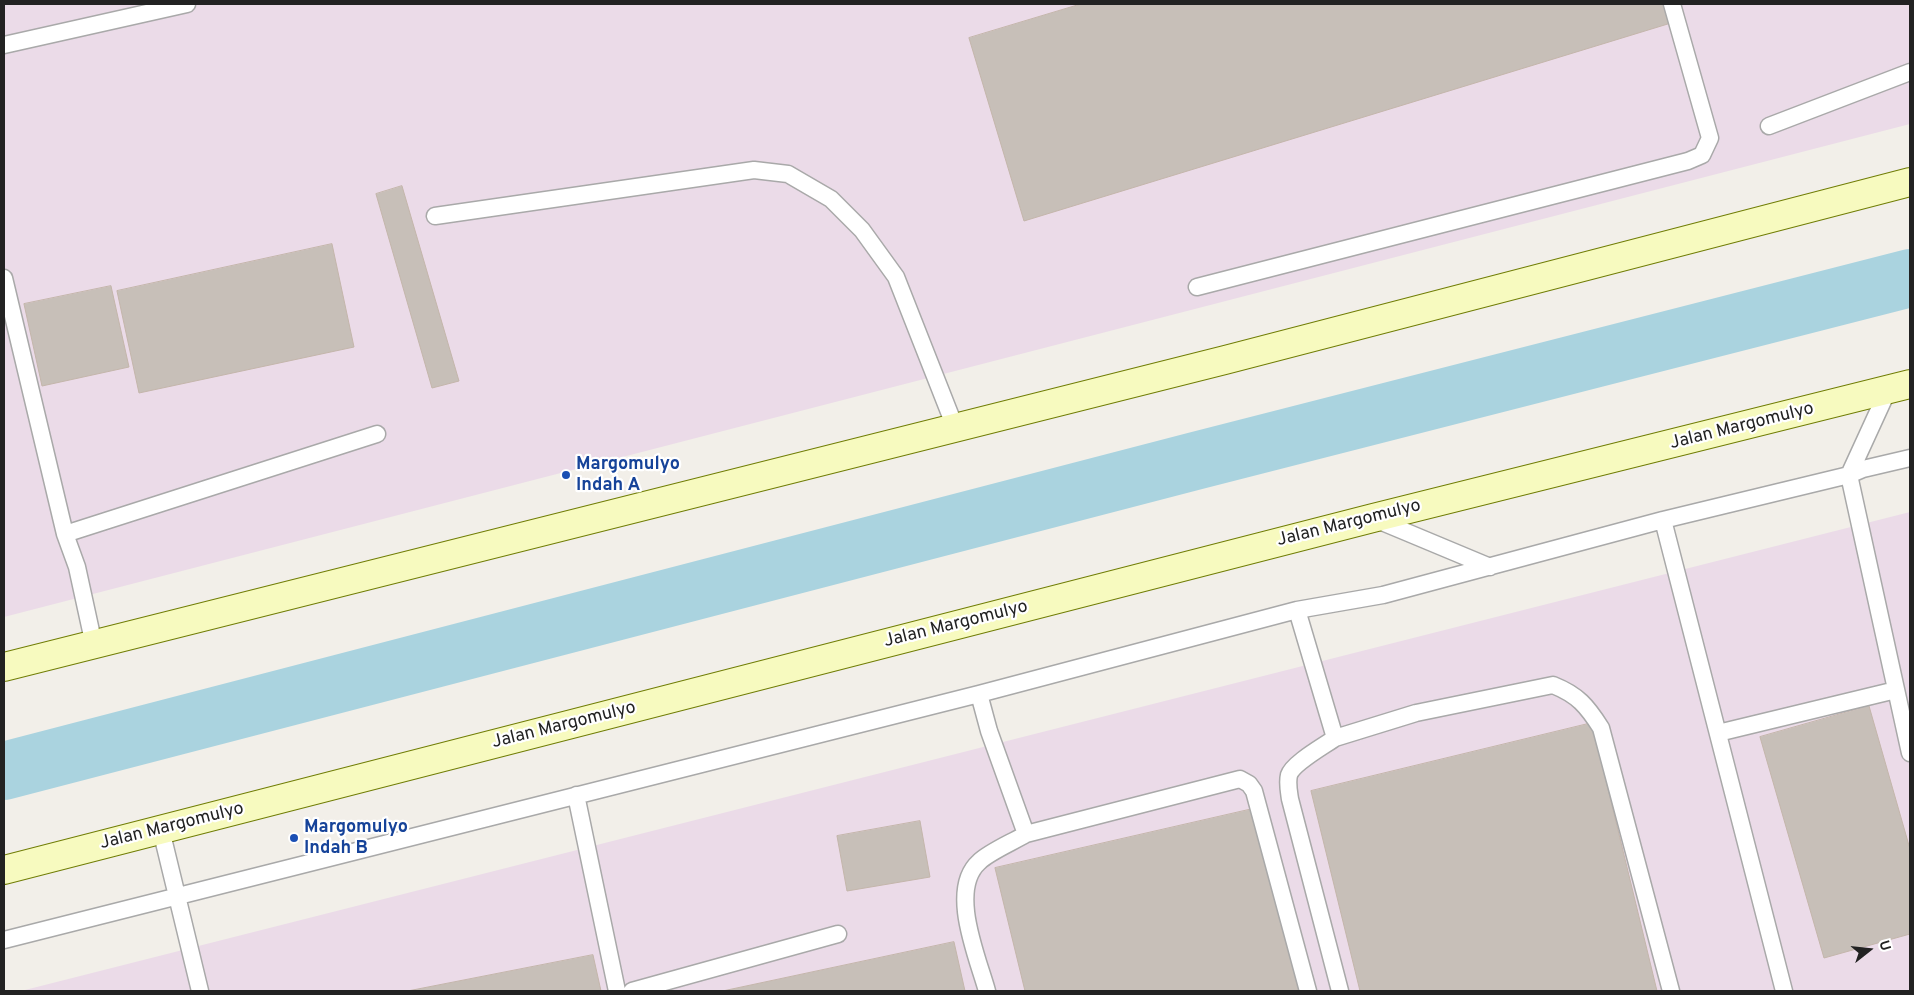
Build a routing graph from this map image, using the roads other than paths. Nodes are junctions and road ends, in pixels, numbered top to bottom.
1 (187, 4) edge
2 (1672, 4) edge
3 (4, 45) edge
4 (1910, 72) edge
5 (1769, 126) dead end
6 (1910, 182) edge
7 (434, 216) dead end
8 (4, 278) edge
9 (1197, 287) dead end
10 (1899, 387) edge
11 (955, 427) junction
12 (377, 434) dead end
13 (1910, 458) edge
14 (1849, 475) junction
15 (1373, 518) junction
16 (1663, 520) junction
17 (65, 534) junction
18 (1490, 567) junction
19 (1297, 610) junction
20 (94, 645) junction
21 (4, 668) edge
22 (1896, 690) junction
23 (979, 694) junction
24 (1718, 733) junction
25 (1335, 738) junction
26 (1910, 753) edge
27 (576, 795) junction
28 (161, 830) junction
29 (1026, 834) junction
30 (4, 870) edge
31 (177, 896) junction
32 (838, 934) dead end
33 (4, 940) edge
34 (200, 991) edge
35 (617, 991) edge
36 (632, 991) edge
37 (987, 991) edge
38 (1308, 991) edge
39 (1340, 991) edge
40 (1671, 991) edge
41 (1784, 991) edge

1 - 3 lane
2 - 9 lane
4 - 5 lane
6 - 11 main road
7 - 11 lane
8 - 17 lane
10 - 14 lane
10 - 15 main road, Jalan Margomulyo
11 - 20 main road
12 - 17 lane
13 - 14 lane
14 - 16 lane
14 - 22 lane
15 - 18 lane
15 - 28 main road, Jalan Margomulyo
16 - 18 lane
16 - 24 lane
17 - 20 lane
18 - 19 lane
19 - 23 lane
19 - 25 lane
20 - 21 main road
22 - 24 lane
22 - 26 lane
23 - 27 lane
23 - 29 lane
24 - 41 lane
25 - 39 lane
25 - 40 lane
27 - 31 lane
27 - 35 lane
28 - 30 main road, Jalan Margomulyo
28 - 31 lane
29 - 37 lane
29 - 38 lane
31 - 33 lane
31 - 34 lane
32 - 36 lane

